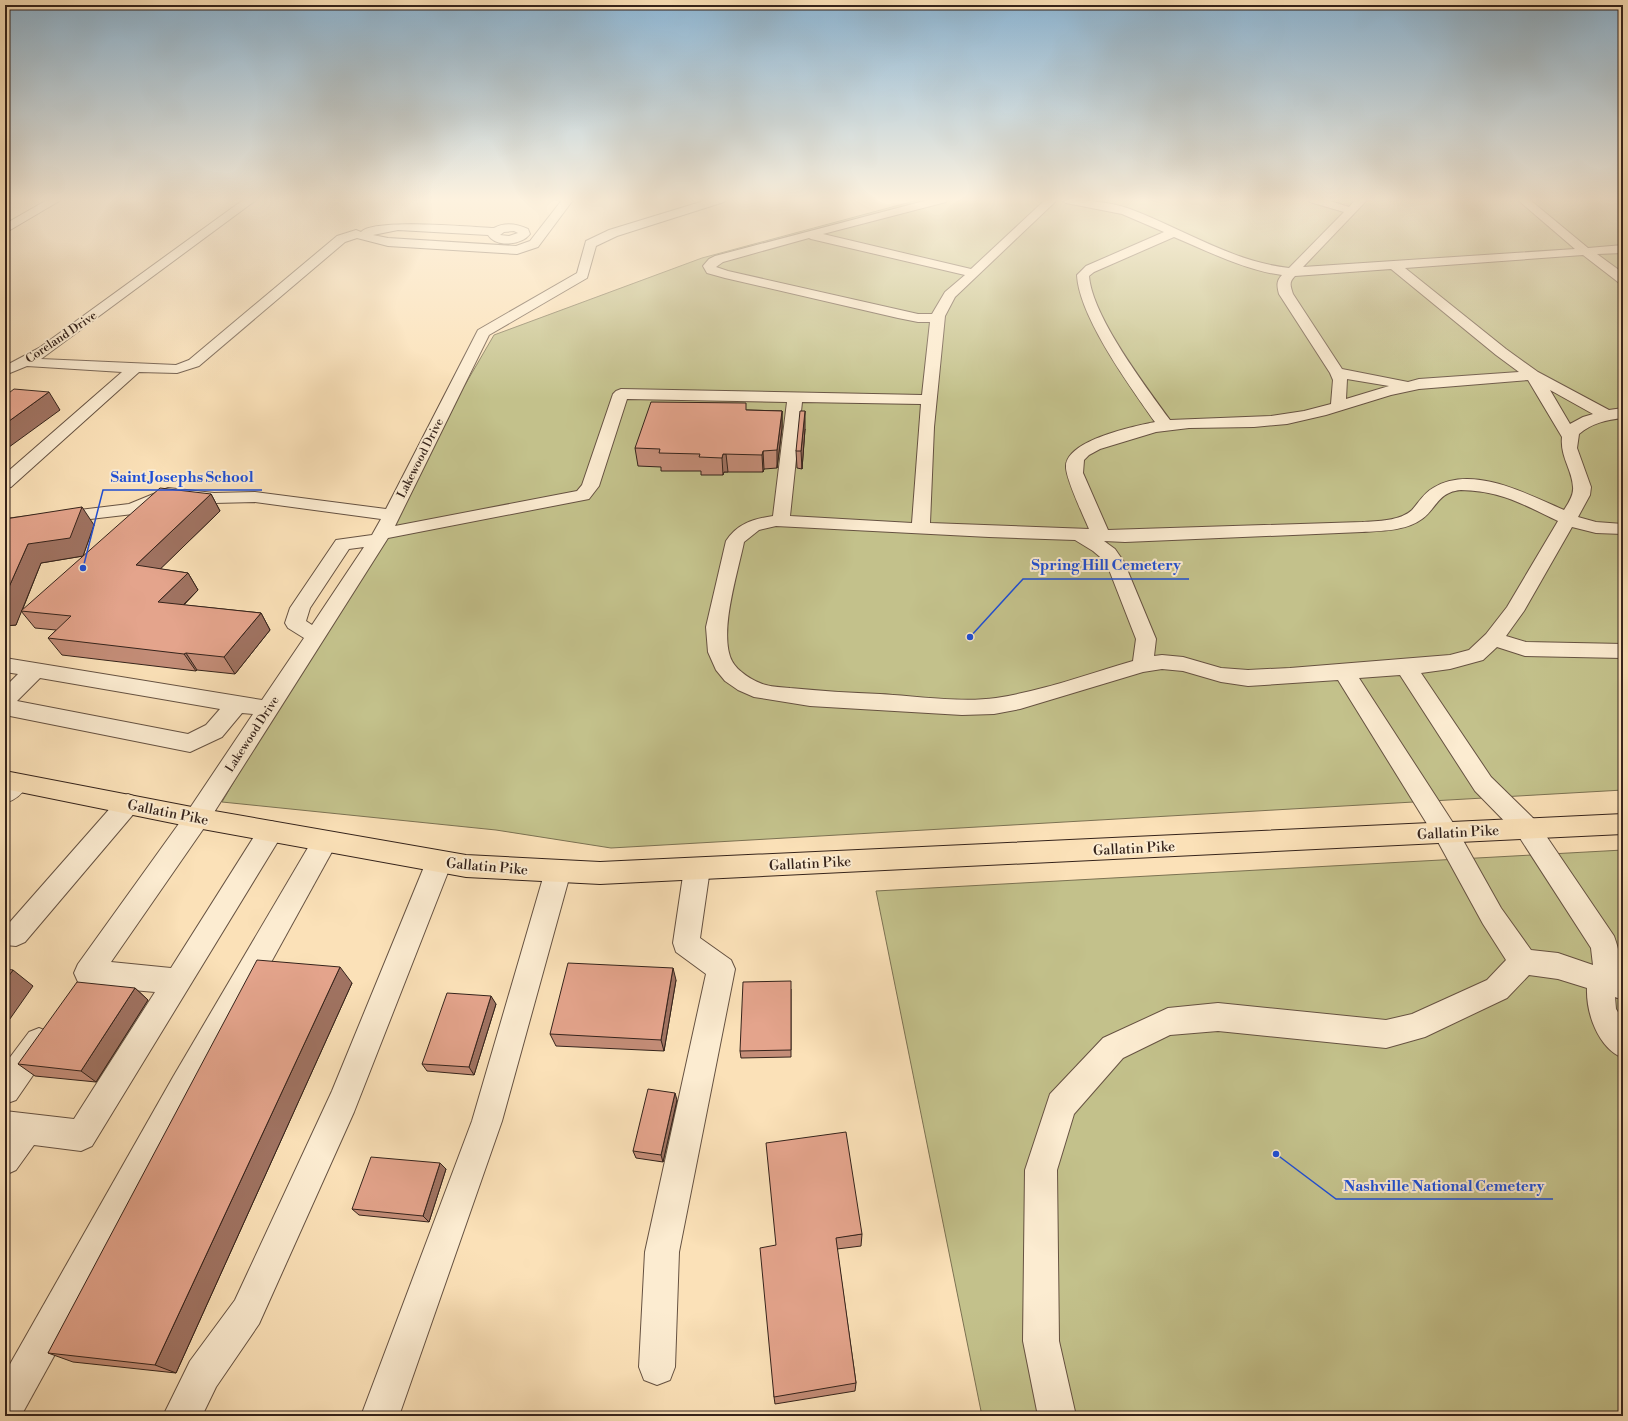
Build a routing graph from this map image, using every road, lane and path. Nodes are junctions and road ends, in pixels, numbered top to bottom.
1 (160, 266) edge
2 (309, 266) edge
3 (585, 266) edge
4 (709, 266) edge
5 (946, 266) edge
6 (981, 266) edge
7 (1096, 266) edge
8 (1259, 266) edge
9 (1298, 266) edge
10 (1390, 266) edge
11 (1395, 266) edge
12 (1606, 266) edge
13 (1292, 272) junction
14 (974, 273) junction
15 (1623, 279) edge
16 (938, 318) junction
17 (25, 362) junction
18 (135, 368) junction
19 (5, 371) edge
20 (1337, 372) junction
21 (1533, 375) junction
22 (1410, 386) junction
23 (795, 397) junction
24 (929, 400) junction
25 (1338, 407) junction
26 (1615, 414) edge
27 (1166, 426) junction
28 (1570, 437) junction
29 (5, 484) edge
30 (392, 515) junction
31 (1568, 519) junction
32 (781, 520) junction
33 (5, 524) edge
34 (921, 528) junction
35 (1623, 530) edge
36 (1079, 535) junction
37 (1101, 536) junction
38 (380, 537) junction
39 (315, 636) junction
40 (1493, 639) junction
41 (1623, 652) edge
42 (5, 665) edge
43 (1143, 665) junction
44 (1405, 666) junction
45 (35, 670) junction
46 (1344, 672) junction
47 (5, 700) edge
48 (237, 704) junction
49 (5, 707) edge
50 (268, 709) junction
51 (9, 786) edge
52 (128, 804) junction
53 (197, 818) junction
54 (1623, 824) edge
55 (1527, 828) junction
56 (271, 831) junction
57 (1446, 833) junction
58 (325, 841) junction
59 (439, 862) junction
60 (697, 869) junction
61 (558, 871) junction
62 (5, 933) edge
63 (1523, 962) junction
64 (178, 981) junction
65 (1613, 984) edge
66 (53, 1021) edge
67 (1623, 1044) edge
68 (5, 1089) edge
69 (16, 1127) edge
70 (5, 1159) edge
71 (657, 1367) dead end
72 (5, 1409) edge
73 (182, 1416) edge
74 (380, 1416) edge
75 (1057, 1416) edge

1 - 17 street, Coreland Drive
2 - 18 street
3 - 30 street, Lakewood Drive
4 - 16 street
5 - 14 street
6 - 14 street
7 - 27 street
8 - 13 street
9 - 13 street
10 - 13 street
11 - 21 street
12 - 15 street
13 - 20 street
14 - 16 street
16 - 24 street
17 - 18 street
17 - 19 street, Coreland Drive
18 - 29 street
20 - 22 street
20 - 25 street
21 - 22 street
21 - 26 street
21 - 28 street
22 - 25 street
23 - 24 street
23 - 32 street
23 - 38 street
24 - 34 street
25 - 27 street
26 - 28 street
27 - 37 street
28 - 31 street
30 - 33 street
30 - 38 street, Lakewood Drive
31 - 35 street
31 - 37 street
31 - 40 street
32 - 34 street
32 - 43 street
34 - 36 street
36 - 37 street
36 - 43 street
38 - 39 street, Lakewood Drive
38 - 39 street
39 - 50 street, Lakewood Drive
40 - 41 street
40 - 44 street
42 - 45 street
43 - 46 street
44 - 46 street
44 - 55 street
45 - 47 street
45 - 48 street
46 - 57 street
48 - 49 street
48 - 50 street
50 - 53 street, Lakewood Drive
51 - 52 main road, Gallatin Pike
52 - 53 main road, Gallatin Pike
52 - 62 street
53 - 56 main road, Gallatin Pike
53 - 64 street, Lakewood Drive
54 - 55 main road, Gallatin Pike
55 - 57 main road, Gallatin Pike
55 - 65 street
56 - 58 main road, Gallatin Pike
56 - 64 street
57 - 60 main road, Gallatin Pike
57 - 63 street
58 - 59 main road, Gallatin Pike
58 - 72 street
59 - 61 main road, Gallatin Pike
59 - 73 street
60 - 61 main road, Gallatin Pike
60 - 71 street
61 - 74 street
63 - 65 street
63 - 75 street
64 - 69 street
65 - 67 street
66 - 68 street
69 - 70 street

